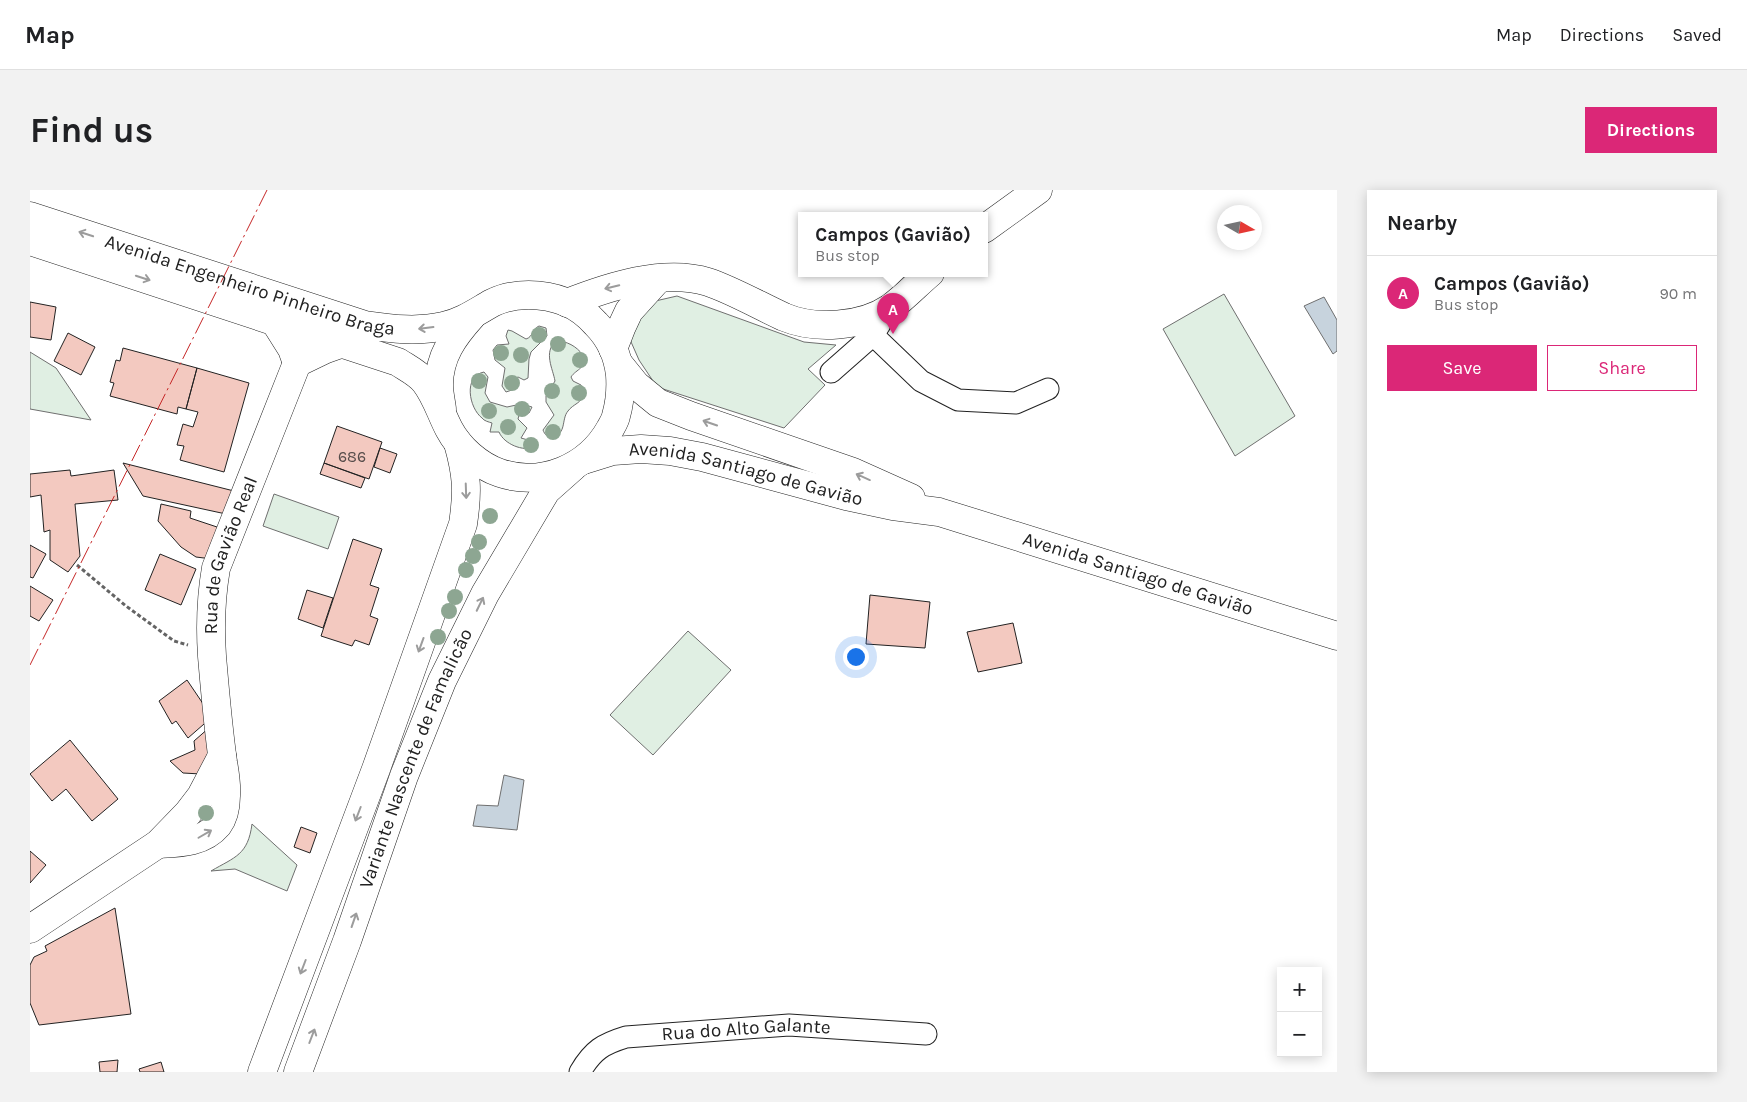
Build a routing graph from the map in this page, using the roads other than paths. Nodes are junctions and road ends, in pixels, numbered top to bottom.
1 (1038, 190) edge
2 (30, 216) edge
3 (988, 226) edge
4 (30, 241) edge
5 (925, 277) edge
6 (658, 278) junction
7 (567, 302) junction
8 (472, 316) junction
9 (276, 322) junction
10 (867, 328) junction
11 (343, 343) junction
12 (616, 356) junction
13 (297, 363) junction
14 (831, 372) dead end
15 (1048, 390) dead end
16 (442, 412) junction
17 (458, 443) junction
18 (578, 464) junction
19 (939, 512) junction
20 (1337, 636) edge
21 (222, 756) junction
22 (202, 796) junction
23 (224, 813) junction
24 (158, 844) junction
25 (30, 929) edge
26 (926, 1034) dead end
27 (262, 1072) edge
28 (298, 1072) edge
29 (580, 1072) edge

1 - 3 main road
8 -> 2 main road, Avenida Engenheiro Pinheiro Braga
4 -> 9 main road, Avenida Engenheiro Pinheiro Braga
5 - 10 main road
6 -> 7 main road
6 - 10 main road
6 - 12 main road
7 - 8 main road, Avenida Engenheiro Pinheiro Braga
7 - 12 main road, Avenida Engenheiro Pinheiro Braga
8 - 16 main road, Avenida Engenheiro Pinheiro Braga
9 - 11 main road, Avenida Engenheiro Pinheiro Braga
9 - 13 main road
10 - 14 street
10 - 15 street
11 - 13 main road
11 - 16 main road, Avenida Engenheiro Pinheiro Braga
12 - 18 main road, Avenida Engenheiro Pinheiro Braga
19 -> 12 main road, Avenida Santiago de Gavião
13 - 21 main road, Rua de Gavião Real
16 - 17 main road, Avenida Engenheiro Pinheiro Braga
17 - 18 main road, Avenida Engenheiro Pinheiro Braga
17 -> 27 main road, Variante Nascente de Famalicão
18 - 19 main road, Avenida Santiago de Gavião
28 -> 18 main road, Variante Nascente de Famalicão
19 - 20 main road, Avenida Santiago de Gavião
21 - 22 main road
21 - 23 main road, Rua de Gavião Real
22 - 23 main road
22 - 24 main road
24 -> 23 main road
24 - 25 main road
26 - 29 street, Rua do Alto Galante

